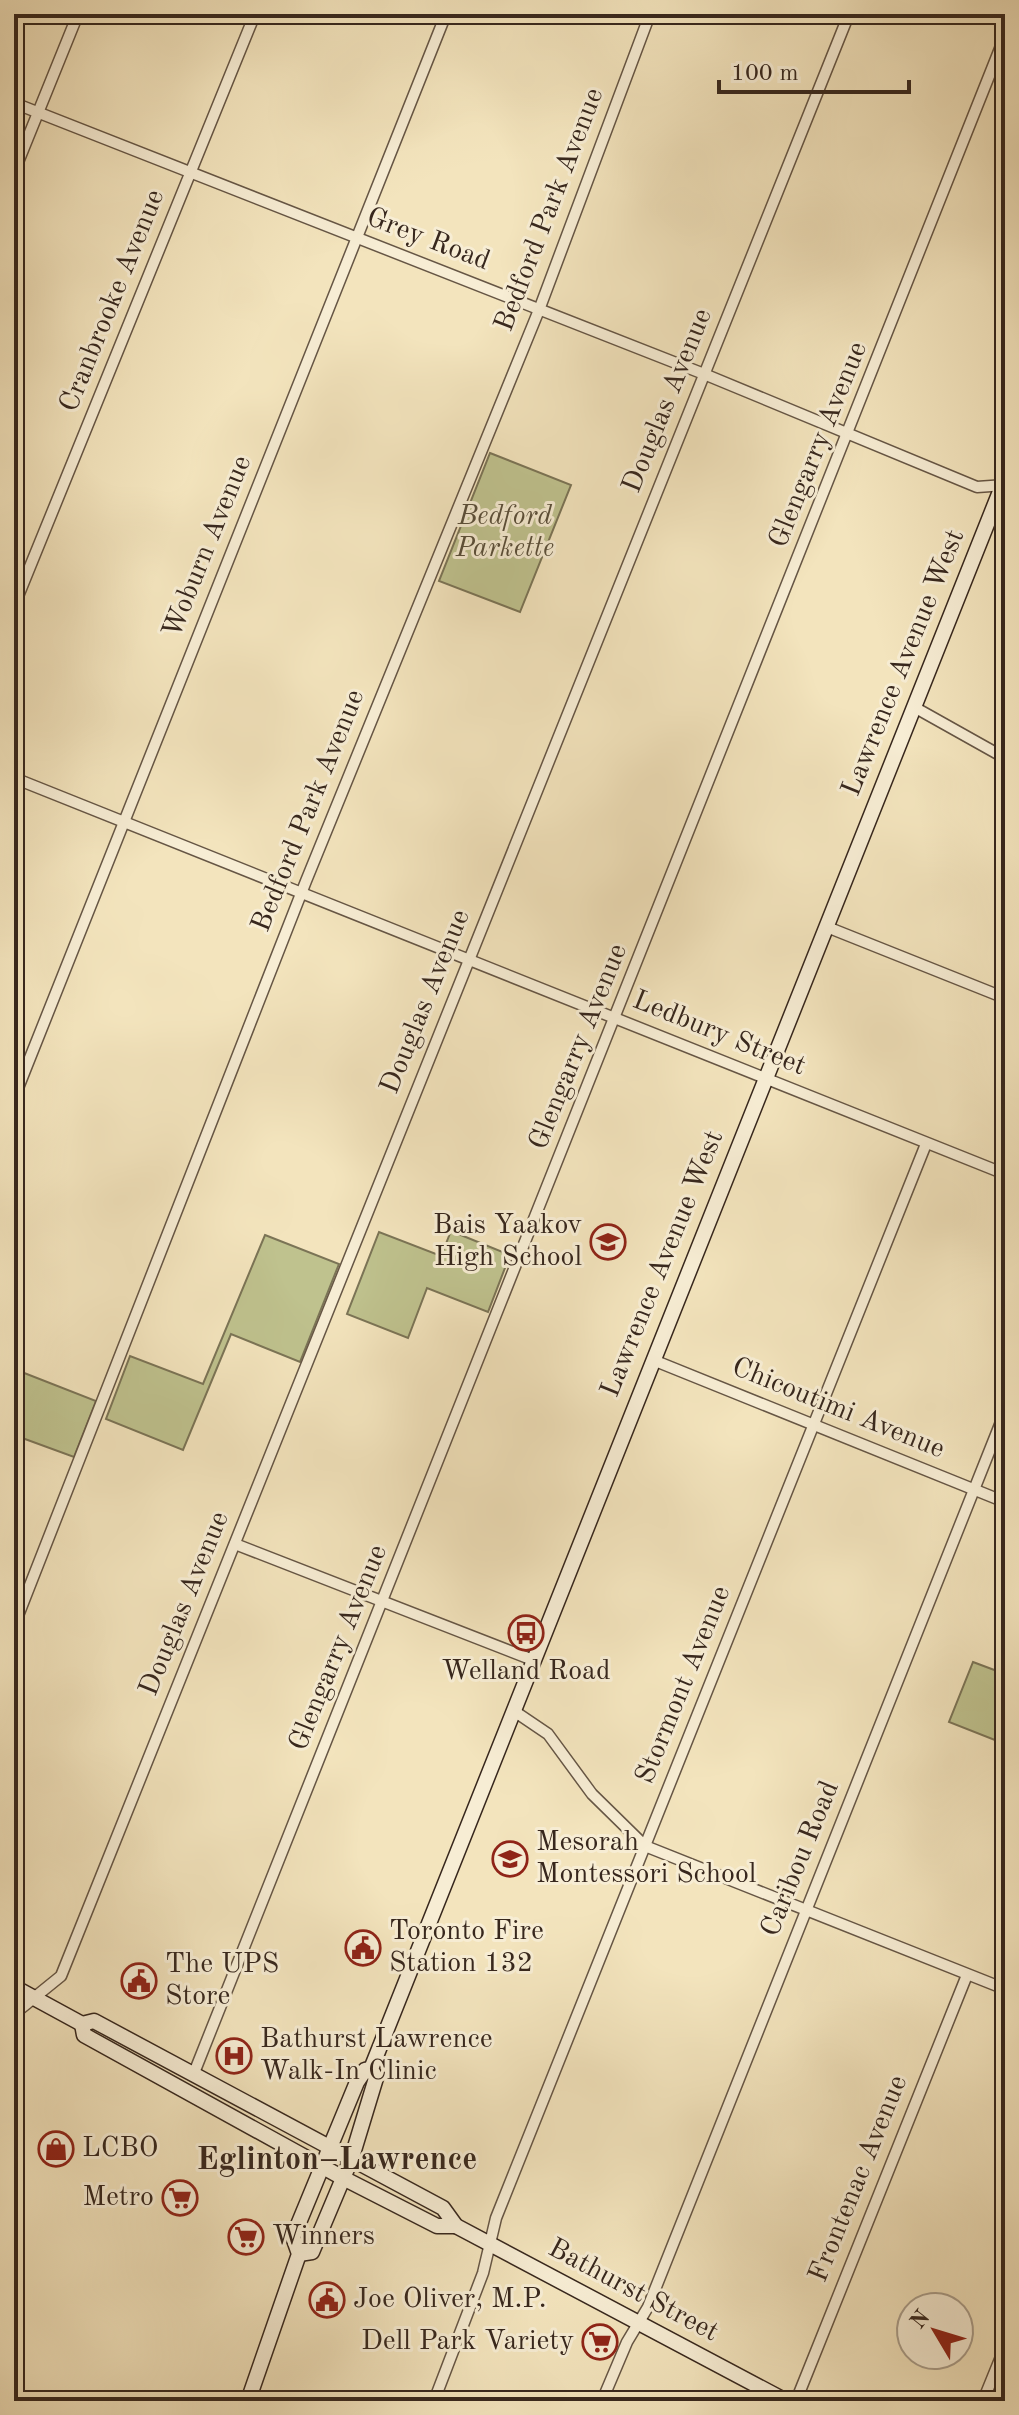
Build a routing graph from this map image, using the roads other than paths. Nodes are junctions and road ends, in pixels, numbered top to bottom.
1 (78, 14) edge
2 (255, 14) edge
3 (446, 14) edge
4 (650, 14) edge
5 (849, 14) edge
6 (1005, 36) edge
7 (14, 103) edge
8 (39, 112) junction
9 (14, 172) edge
10 (192, 173) junction
11 (357, 238) junction
12 (539, 310) junction
13 (704, 374) junction
14 (849, 435) junction
15 (1004, 483) edge
16 (14, 606) edge
17 (914, 707) junction
18 (1005, 758) edge
19 (14, 778) edge
20 (123, 823) junction
21 (301, 895) junction
22 (827, 927) junction
23 (469, 959) junction
24 (1005, 998) edge
25 (615, 1019) junction
26 (766, 1079) junction
27 (14, 1098) edge
28 (926, 1144) junction
29 (1005, 1174) edge
30 (653, 1360) junction
31 (1005, 1412) edge
32 (812, 1427) junction
33 (974, 1489) junction
34 (1005, 1502) edge
35 (235, 1544) junction
36 (384, 1601) junction
37 (14, 1626) edge
38 (533, 1660) junction
39 (514, 1711) junction
40 (645, 1846) junction
41 (806, 1910) junction
42 (967, 1975) junction
43 (14, 1987) edge
44 (1005, 1989) edge
45 (35, 1998) junction
46 (14, 2014) edge
47 (82, 2024) junction
48 (371, 2069) junction
49 (194, 2073) junction
50 (330, 2145) junction
51 (352, 2157) junction
52 (321, 2166) junction
53 (343, 2178) junction
54 (456, 2226) junction
55 (490, 2244) junction
56 (299, 2254) junction
57 (638, 2323) junction
58 (1005, 2347) edge
59 (248, 2401) edge
60 (434, 2401) edge
61 (602, 2401) edge
62 (786, 2401) edge
63 (796, 2401) edge
64 (983, 2401) edge

1 - 8 street
2 - 10 street, Cranbrooke Avenue
3 - 11 street, Woburn Avenue
4 - 12 street, Bedford Park Avenue
5 - 13 street, Douglas Avenue
6 - 14 street, Glengarry Avenue
7 - 8 street, Grey Road
8 - 9 street
8 - 10 street, Grey Road
10 - 11 street, Grey Road
10 - 16 street, Cranbrooke Avenue
11 - 12 street, Grey Road
11 - 20 street, Woburn Avenue
12 - 13 street, Grey Road
12 - 21 street, Bedford Park Avenue
13 - 14 street, Grey Road
13 - 23 street, Douglas Avenue
14 - 15 street, Grey Road
14 - 25 street, Glengarry Avenue
15 - 17 main road, Lawrence Avenue West
17 - 18 street
17 - 22 main road, Lawrence Avenue West
19 - 20 street, Ledbury Street
20 - 21 street, Ledbury Street
20 - 27 street, Woburn Avenue
21 - 23 street, Ledbury Street
21 - 37 street, Bedford Park Avenue
22 - 24 street
22 - 26 main road, Lawrence Avenue West
23 - 25 street, Ledbury Street
23 - 35 street, Douglas Avenue
25 - 26 street, Ledbury Street
25 - 36 street, Glengarry Avenue
26 - 28 street, Ledbury Street
26 - 30 main road, Lawrence Avenue West
28 - 29 street, Ledbury Street
28 - 32 street, Stormont Avenue
30 - 32 street, Chicoutimi Avenue
30 - 38 main road, Lawrence Avenue West
31 - 33 street, Caribou Road
32 - 33 street, Chicoutimi Avenue
32 - 40 street, Stormont Avenue
33 - 34 street, Chicoutimi Avenue
33 - 41 street, Caribou Road
35 - 36 street
35 - 45 street, Douglas Avenue
36 - 38 street
36 - 49 street, Glengarry Avenue
38 - 39 main road, Lawrence Avenue West
39 - 40 street
39 - 48 main road, Lawrence Avenue West
40 - 41 street
40 - 55 street, Stormont Avenue
41 - 42 street
41 - 57 street, Caribou Road
42 - 44 street
42 - 63 street, Frontenac Avenue
43 - 45 main road, Bathurst Street
45 - 46 street, Douglas Avenue
45 - 47 main road, Bathurst Street
47 - 49 main road, Bathurst Street
47 - 52 main road, Bathurst Street
48 - 50 main road, Lawrence Avenue West
48 - 51 main road, Lawrence Avenue West
49 - 50 main road, Bathurst Street
50 - 51 main road, Bathurst Street
50 - 52 main road, Lawrence Avenue West
51 - 53 main road, Lawrence Avenue West
51 - 54 main road, Bathurst Street
52 - 53 main road, Bathurst Street
52 - 56 main road, Lawrence Avenue West
53 - 54 main road, Bathurst Street
53 - 56 main road, Lawrence Avenue West
54 - 55 main road, Bathurst Street
55 - 57 main road, Bathurst Street
55 - 60 street, Stormont Avenue
56 - 59 main road, Lawrence Avenue West
57 - 61 street, Caribou Road
57 - 62 main road, Bathurst Street
58 - 64 street

